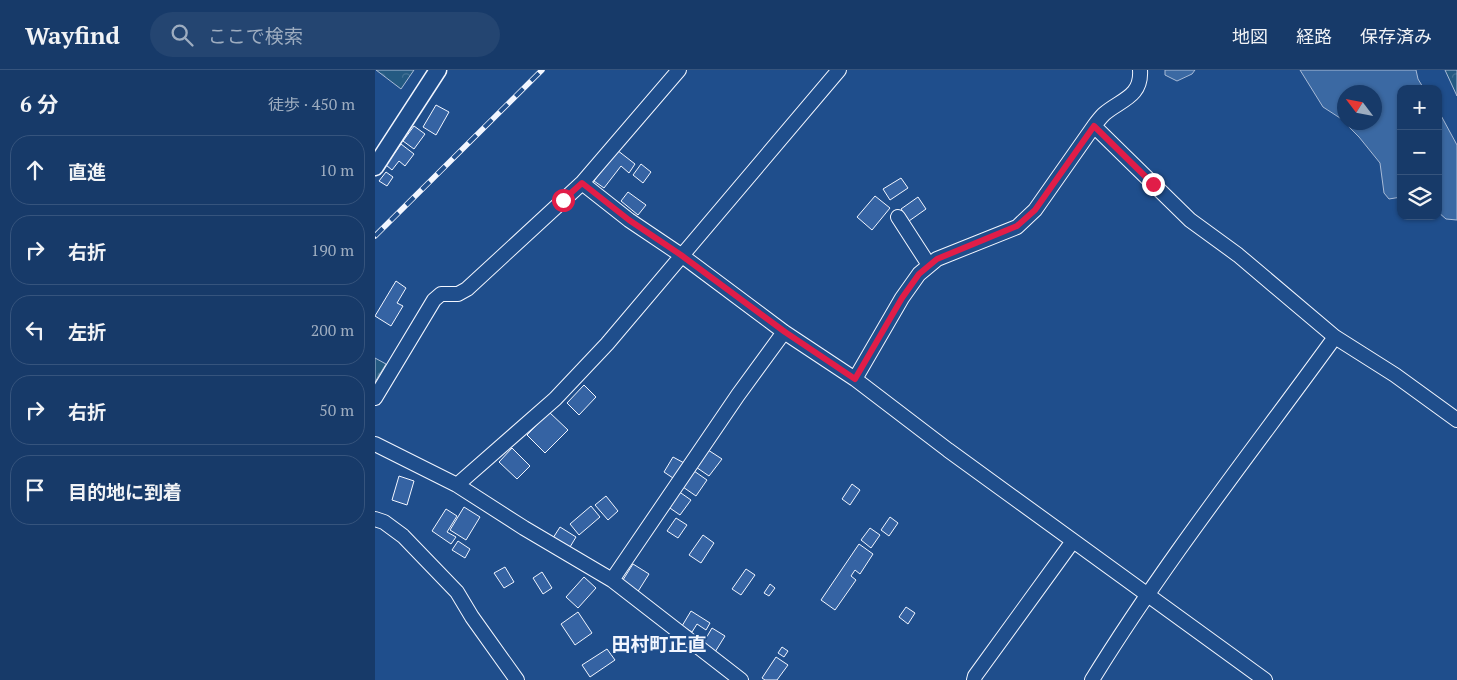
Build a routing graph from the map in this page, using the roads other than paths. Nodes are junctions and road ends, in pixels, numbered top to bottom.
1 (438, 70) edge
2 (679, 70) edge
3 (839, 70) edge
4 (1140, 70) edge
5 (1094, 126) junction
6 (375, 167) edge
7 (582, 183) junction
8 (898, 217) dead end
9 (681, 255) junction
10 (929, 265) junction
11 (785, 332) junction
12 (1335, 337) junction
13 (855, 379) junction
14 (375, 398) edge
15 (1457, 420) edge
16 (375, 444) edge
17 (457, 485) junction
18 (375, 519) edge
19 (1073, 541) junction
20 (612, 580) junction
21 (1147, 594) junction
22 (517, 680) edge
23 (741, 680) edge
24 (974, 680) edge
25 (1092, 680) edge
26 (1265, 680) edge

1 - 6 main road
2 - 7 street
3 - 9 street
4 - 5 street
5 - 10 street
5 - 12 street
7 - 9 street
7 - 14 street
8 - 10 street
9 - 11 street
9 - 17 street
10 - 13 street
11 - 13 street
11 - 20 street
12 - 15 street
12 - 21 street
13 - 19 street
16 - 17 street
17 - 20 street
18 - 22 street
19 - 21 street
19 - 24 street
20 - 23 street
21 - 25 street
21 - 26 street

